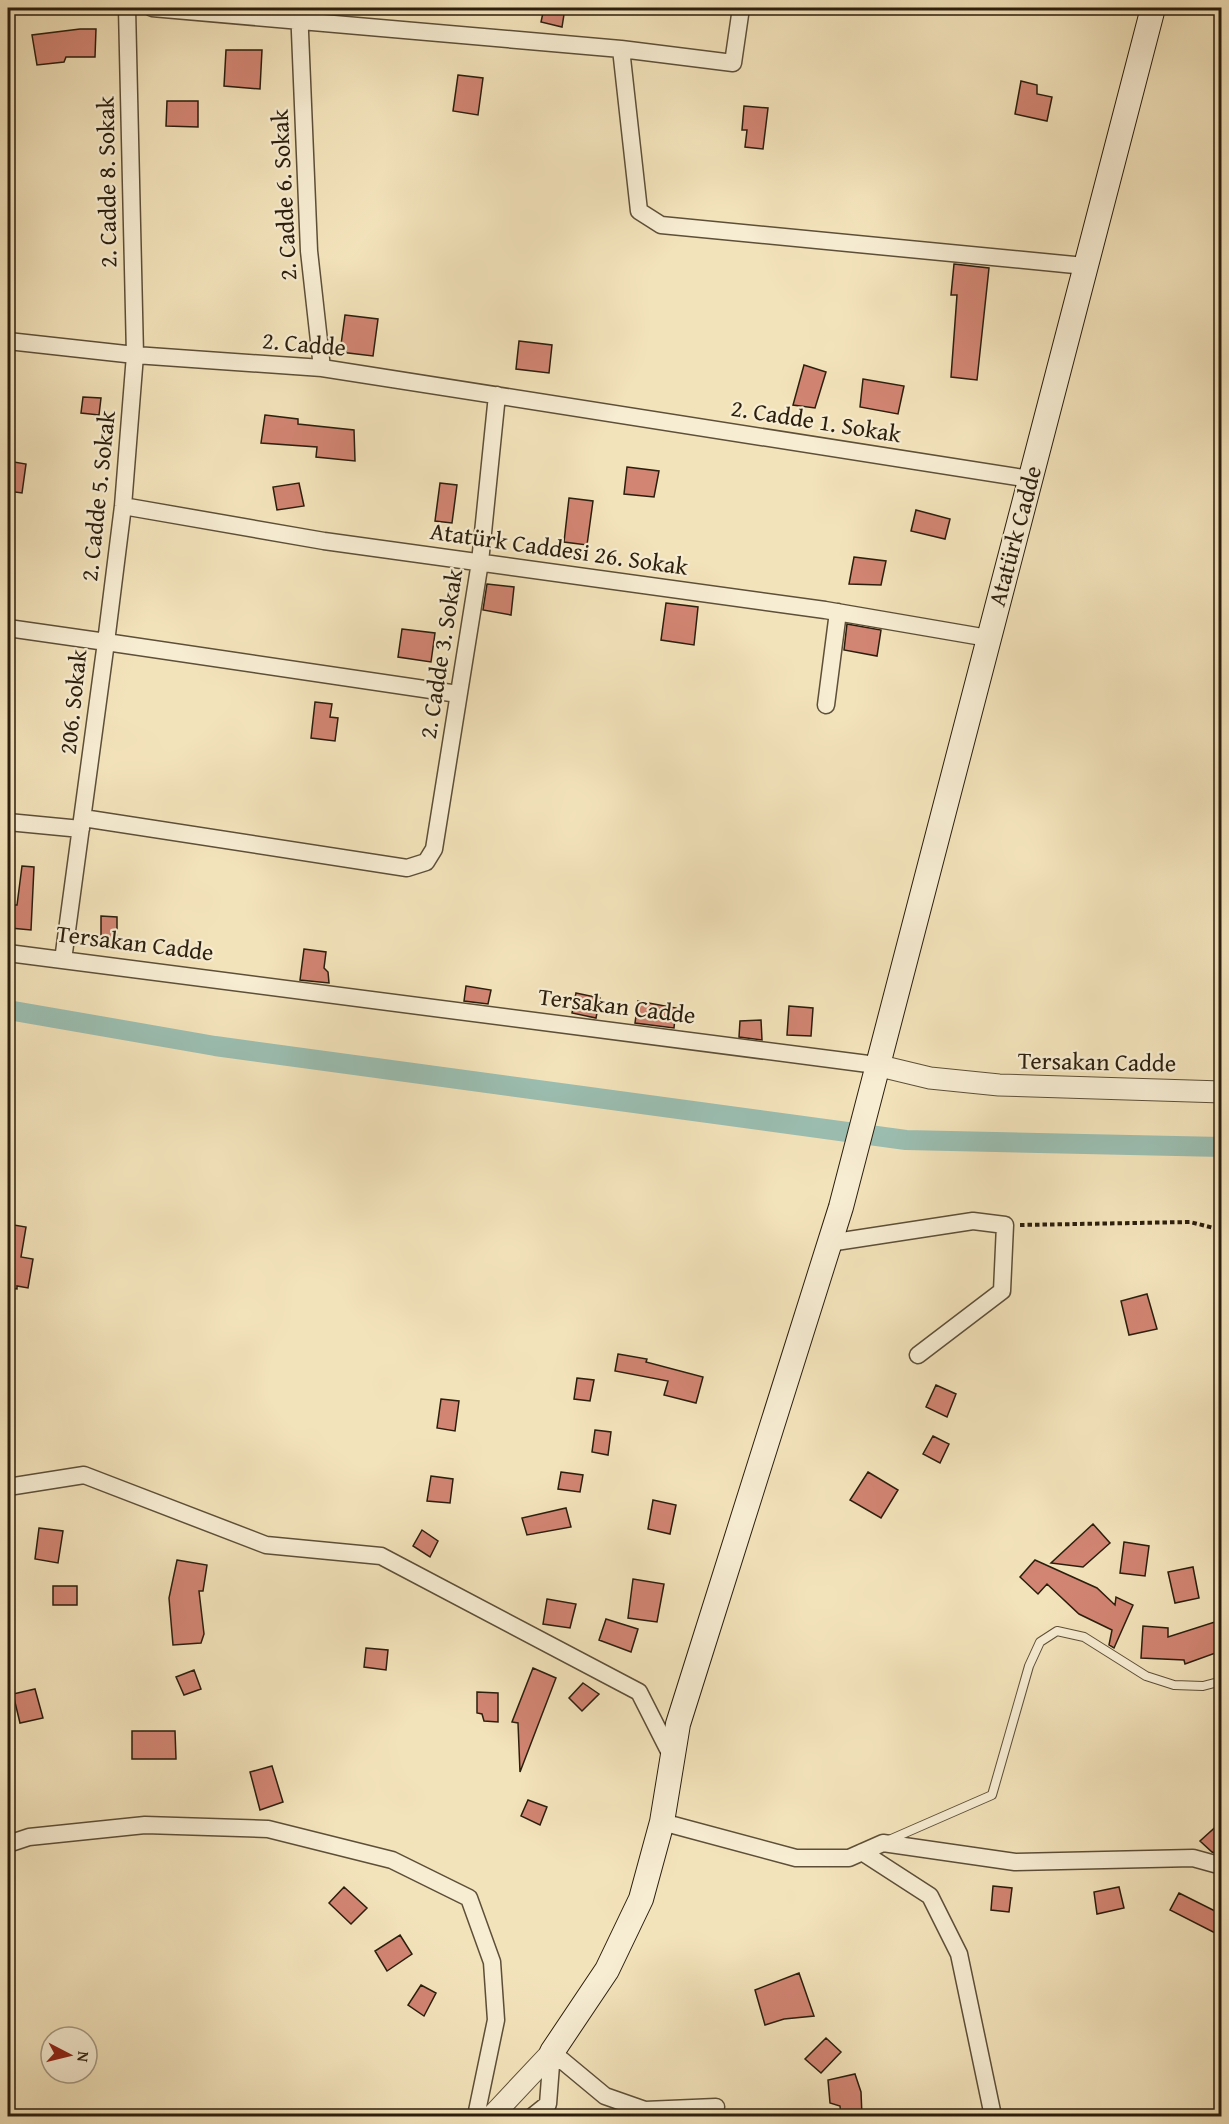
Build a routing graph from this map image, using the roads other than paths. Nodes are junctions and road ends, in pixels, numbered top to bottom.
1 (127, 8) edge
2 (152, 8) edge
3 (741, 8) edge
4 (1153, 8) edge
5 (299, 13) edge
6 (621, 49) junction
7 (1085, 266) junction
8 (8, 341) edge
9 (135, 355) junction
10 (322, 368) junction
11 (496, 395) junction
12 (595, 411) joint
13 (1030, 479) junction
14 (123, 506) junction
15 (480, 562) junction
16 (838, 612) junction
17 (8, 628) edge
18 (988, 638) junction
19 (106, 642) junction
20 (458, 694) junction
21 (826, 705) dead end
22 (8, 822) edge
23 (82, 824) junction
24 (8, 953) edge
25 (63, 960) junction
26 (876, 1065) junction
27 (1221, 1092) edge
28 (829, 1243) junction
29 (918, 1355) dead end
30 (8, 1487) edge
31 (1221, 1681) edge
32 (674, 1760) junction
33 (662, 1822) junction
34 (883, 1843) junction
35 (8, 1844) edge
36 (862, 1852) junction
37 (1221, 1866) edge
38 (552, 2052) junction
39 (716, 2107) dead end
40 (476, 2116) edge
41 (492, 2116) edge
42 (533, 2116) edge
43 (993, 2116) edge

1 - 9 street, 2. Cadde 8. Sokak
2 - 5 street
3 - 6 street
4 - 7 main road, Atatürk Cadde
5 - 6 street
5 - 10 street, 2. Cadde 6. Sokak
6 - 7 street
7 - 13 main road, Atatürk Cadde
8 - 9 street, 2. Cadde
9 - 10 street, 2. Cadde
9 - 14 street, 2. Cadde 5. Sokak
10 - 11 street, 2. Cadde
11 - 12 street, 2. Cadde
11 - 15 street, 2. Cadde 3. Sokak
12 - 13 street, 2. Cadde 1. Sokak
13 - 18 main road, Atatürk Cadde
14 - 15 street, Atatürk Caddesi 26. Sokak
14 - 19 street, 2. Cadde 5. Sokak
15 - 16 street, Atatürk Caddesi 26. Sokak
15 - 20 street, 2. Cadde 3. Sokak
16 - 18 street, Atatürk Caddesi 26. Sokak
16 - 21 street
17 - 19 street, 206. Sokak
18 - 26 main road, Atatürk Cadde
19 - 20 street
19 - 23 street, 206. Sokak
20 - 23 street, 2. Cadde 3. Sokak
22 - 23 street
23 - 25 street, 206. Sokak
24 - 25 street, Tersakan Cadde
25 - 26 street, Tersakan Cadde
26 - 27 street, Tersakan Cadde
26 - 28 main road, Atatürk Cadde
28 - 29 street
28 - 32 main road, Atatürk Cadde
30 - 32 street
31 - 34 lane
32 - 33 main road, Atatürk Cadde
33 - 36 street
33 - 38 main road, Atatürk Cadde
34 - 36 street
34 - 37 street
35 - 40 street
36 - 43 street
38 - 39 street
38 - 41 street
38 - 42 street

